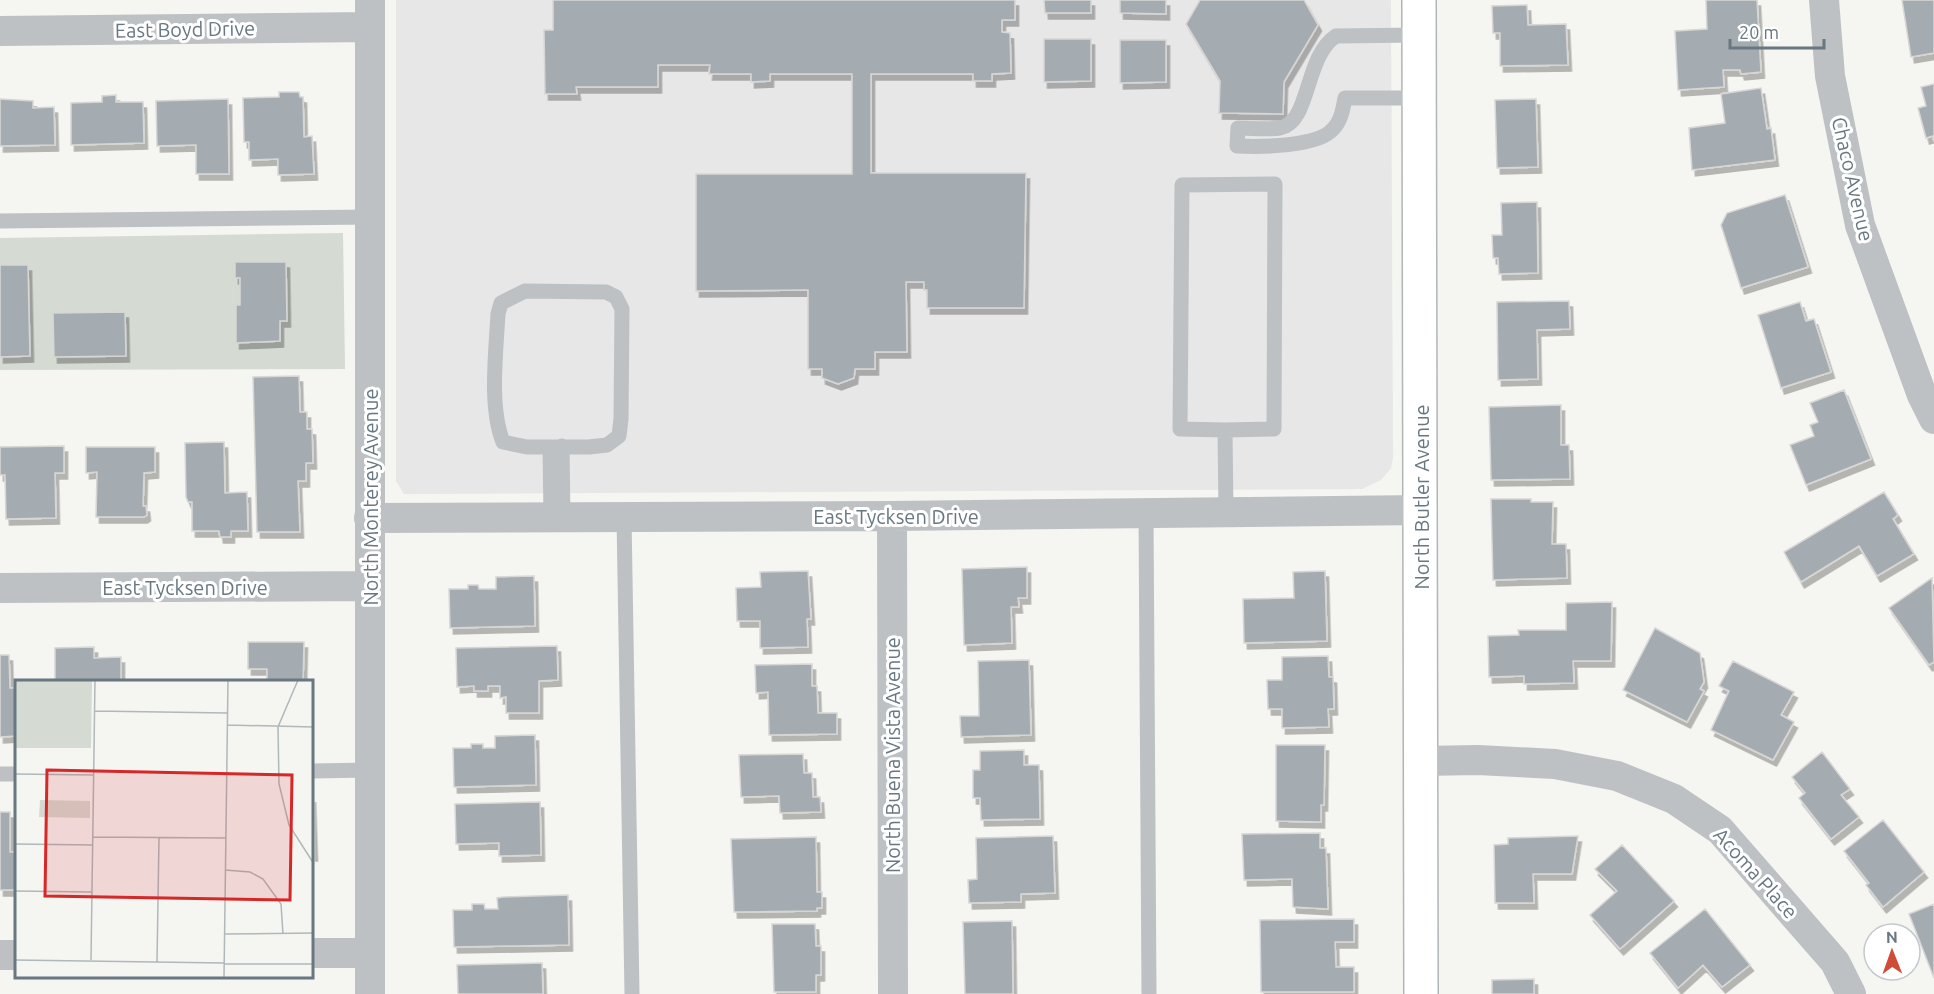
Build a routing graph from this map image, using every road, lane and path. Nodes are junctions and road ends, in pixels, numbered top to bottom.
1 (1419, 0) edge
2 (1824, 0) edge
3 (370, 14) edge
4 (0, 31) edge
5 (1419, 35) junction
6 (1419, 98) junction
7 (370, 217) junction
8 (0, 220) edge
9 (1934, 419) edge
10 (1225, 430) junction
11 (556, 447) junction
12 (1422, 510) junction
13 (1226, 512) junction
14 (1146, 513) junction
15 (892, 516) junction
16 (557, 517) junction
17 (624, 517) junction
18 (369, 518) junction
19 (370, 586) junction
20 (0, 588) edge
21 (1421, 761) junction
22 (370, 770) junction
23 (314, 771) edge
24 (314, 953) edge
25 (370, 953) junction
26 (370, 994) edge
27 (632, 994) edge
28 (893, 994) edge
29 (1149, 994) edge
30 (1421, 994) edge
31 (1851, 994) edge

1 - 5 main road, North Butler Avenue
2 - 9 street, Chaco Avenue
3 - 4 street, East Boyd Drive
3 - 7 street, North Monterey Avenue
5 - 6 main road, North Butler Avenue
5 - 6 lane
6 - 12 main road, North Butler Avenue
7 - 8 lane
7 - 18 street, North Monterey Avenue
10 - 10 lane
10 - 13 lane
11 - 11 lane
11 - 16 lane
12 - 13 street, East Tycksen Drive
12 - 21 main road, North Butler Avenue
13 - 14 street, East Tycksen Drive
14 - 15 street, East Tycksen Drive
14 - 29 lane
15 - 17 street, East Tycksen Drive
15 - 28 street, North Buena Vista Avenue
16 - 17 street, East Tycksen Drive
16 - 18 street, East Tycksen Drive
17 - 27 lane
18 - 19 street, North Monterey Avenue
19 - 20 street, East Tycksen Drive
19 - 22 street, North Monterey Avenue
21 - 30 main road, North Butler Avenue
21 - 31 street, Acoma Place
22 - 23 lane
22 - 25 street, North Monterey Avenue
24 - 25 street
25 - 26 street, North Monterey Avenue

